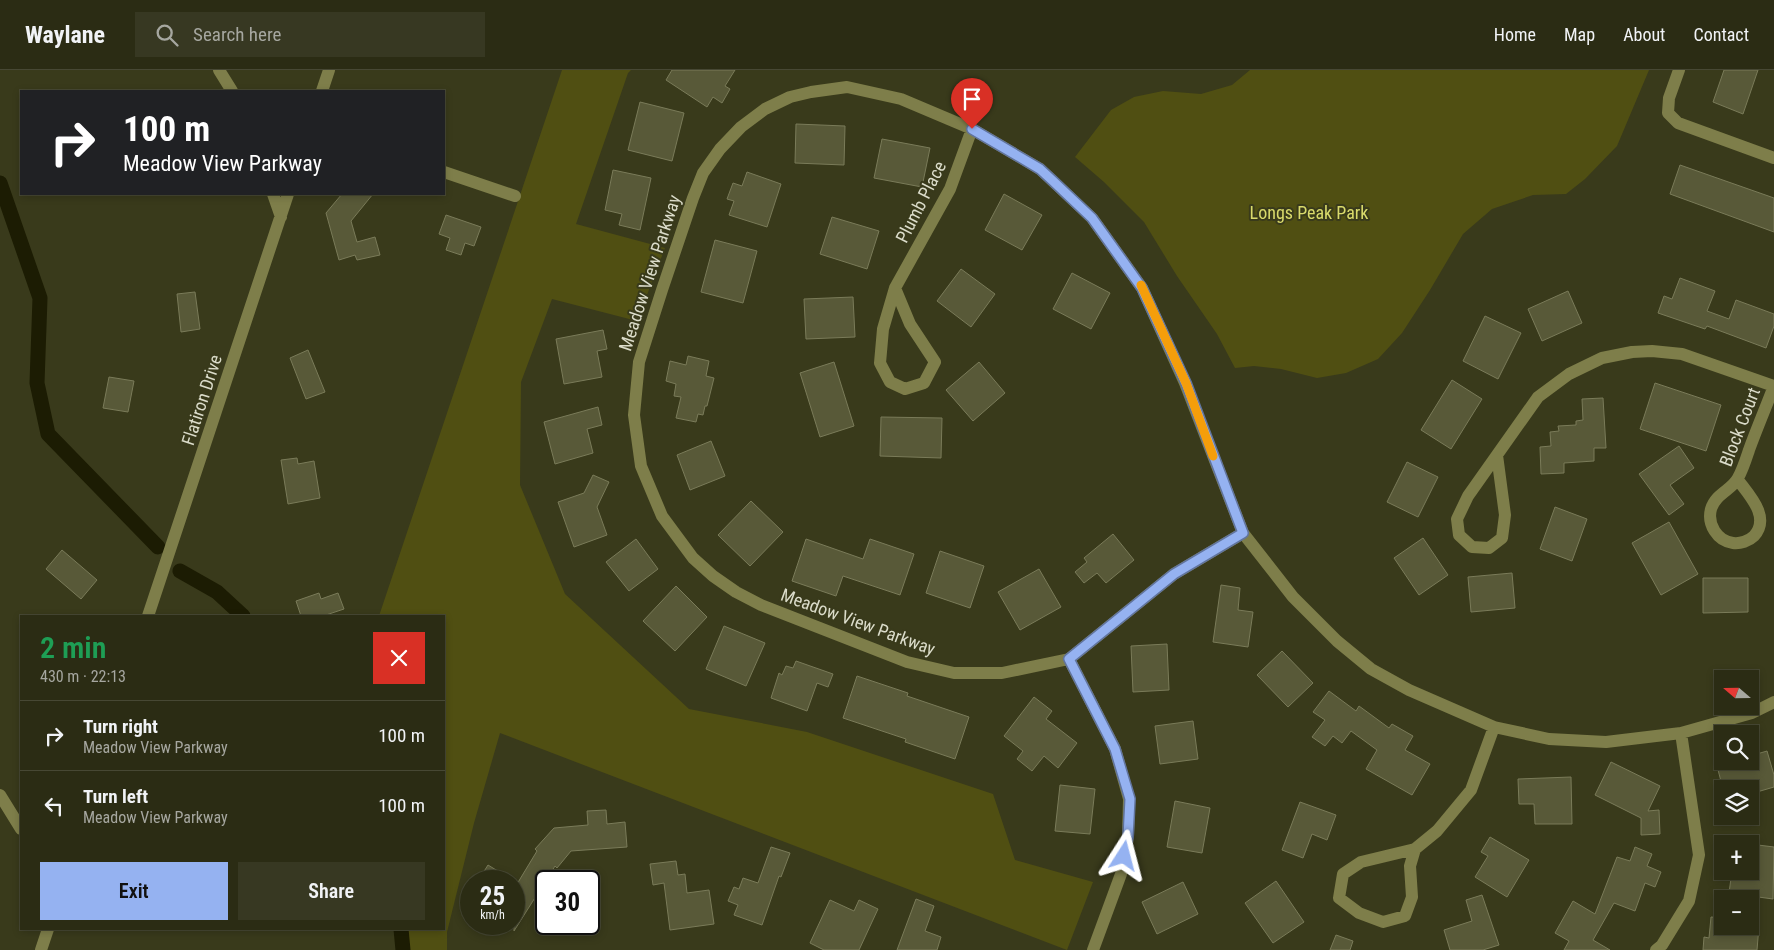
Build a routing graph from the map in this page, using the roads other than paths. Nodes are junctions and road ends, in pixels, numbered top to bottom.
1 (219, 70) edge
2 (329, 70) edge
3 (1679, 70) edge
4 (231, 90) edge
5 (322, 90) edge
6 (972, 129) junction
7 (1774, 158) edge
8 (445, 172) edge
9 (273, 195) edge
10 (288, 195) edge
11 (515, 196) dead end
12 (281, 217) junction
13 (896, 288) junction
14 (1774, 386) edge
15 (1497, 455) junction
16 (1738, 480) junction
17 (1243, 533) junction
18 (148, 615) edge
19 (1069, 659) junction
20 (1774, 702) edge
21 (1494, 727) junction
22 (1681, 733) junction
23 (0, 795) edge
24 (20, 827) edge
25 (1416, 849) junction
26 (48, 930) edge
27 (1667, 945) edge
28 (41, 950) edge
29 (1093, 950) edge
30 (1656, 950) edge

1 - 4 street
2 - 5 street
3 - 7 street
6 - 13 street, Plumb Place
6 - 17 street, Meadow View Parkway
6 - 19 street, Meadow View Parkway
8 - 11 street
9 - 12 street
10 - 12 street, Flatiron Drive
12 - 18 street, Flatiron Drive
13 - 13 street, Plumb Place
14 - 15 street
14 - 16 street, Block Court
15 - 15 street
16 - 16 street, Block Court
17 - 19 street, Meadow View Parkway
17 - 21 street, Meadow View Parkway
19 - 29 street
20 - 22 street, Meadow View Parkway
21 - 22 street, Meadow View Parkway
21 - 25 street
22 - 27 street
23 - 24 street
25 - 25 street
26 - 28 street
27 - 30 street

